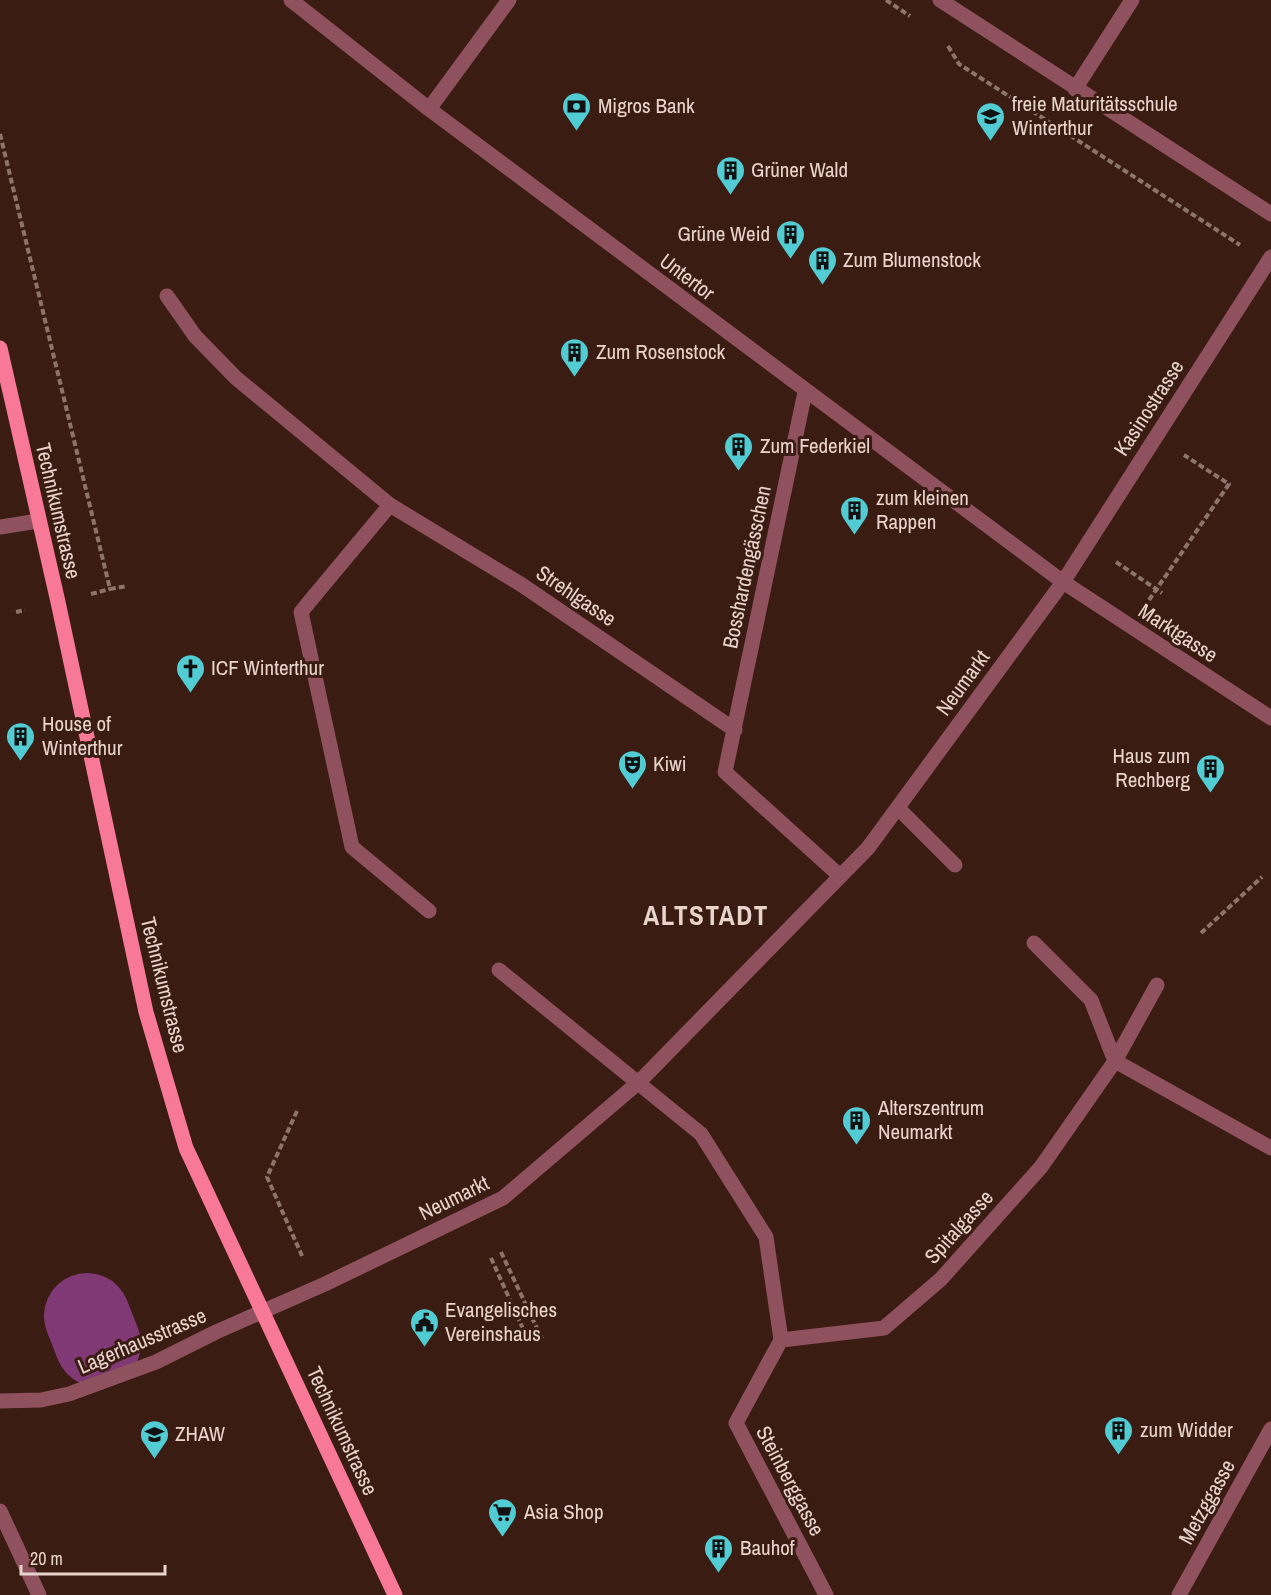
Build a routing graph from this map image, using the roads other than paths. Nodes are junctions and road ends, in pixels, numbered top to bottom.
1 (291, 0) edge
2 (509, 0) edge
3 (940, 0) edge
4 (1132, 0) edge
5 (1075, 89) junction
6 (429, 109) junction
7 (1271, 214) edge
8 (1269, 260) edge
9 (167, 296) dead end
10 (0, 348) edge
11 (805, 392) junction
12 (390, 505) junction
13 (38, 521) junction
14 (0, 527) edge
15 (1063, 582) junction
16 (1271, 718) edge
17 (735, 730) junction
18 (898, 808) junction
19 (955, 865) dead end
20 (840, 876) junction
21 (429, 911) dead end
22 (1034, 943) dead end
23 (499, 970) dead end
24 (1157, 985) dead end
25 (1114, 1061) junction
26 (639, 1082) junction
27 (1271, 1148) edge
28 (262, 1311) junction
29 (781, 1340) junction
30 (0, 1401) edge
31 (1271, 1429) edge
32 (0, 1511) edge
33 (39, 1595) edge
34 (395, 1595) edge
35 (826, 1595) edge
36 (1179, 1595) edge

1 - 6 street, Untertor
2 - 6 street
3 - 5 street
4 - 5 street
5 - 7 street
6 - 11 street, Untertor
8 - 15 street, Kasinostrasse
9 - 12 street, Strehlgasse
10 - 13 main road, Technikumstrasse
11 - 15 street, Untertor
11 - 17 street, Bosshardengässchen
12 - 17 street, Strehlgasse
12 - 21 street
13 - 14 street
13 - 28 main road, Technikumstrasse
15 - 16 street, Marktgasse
15 - 18 street, Neumarkt
17 - 20 street, Bosshardengässchen
18 - 19 street
18 - 20 street, Neumarkt
20 - 26 street, Neumarkt
22 - 25 street
23 - 26 street
24 - 25 street, Spitalgasse
25 - 27 street
25 - 29 street, Spitalgasse
26 - 28 street, Neumarkt
26 - 29 street
28 - 30 street, Lagerhausstrasse
28 - 34 main road, Technikumstrasse
29 - 35 street, Steinberggasse
31 - 36 street, Metzggasse
32 - 33 street

